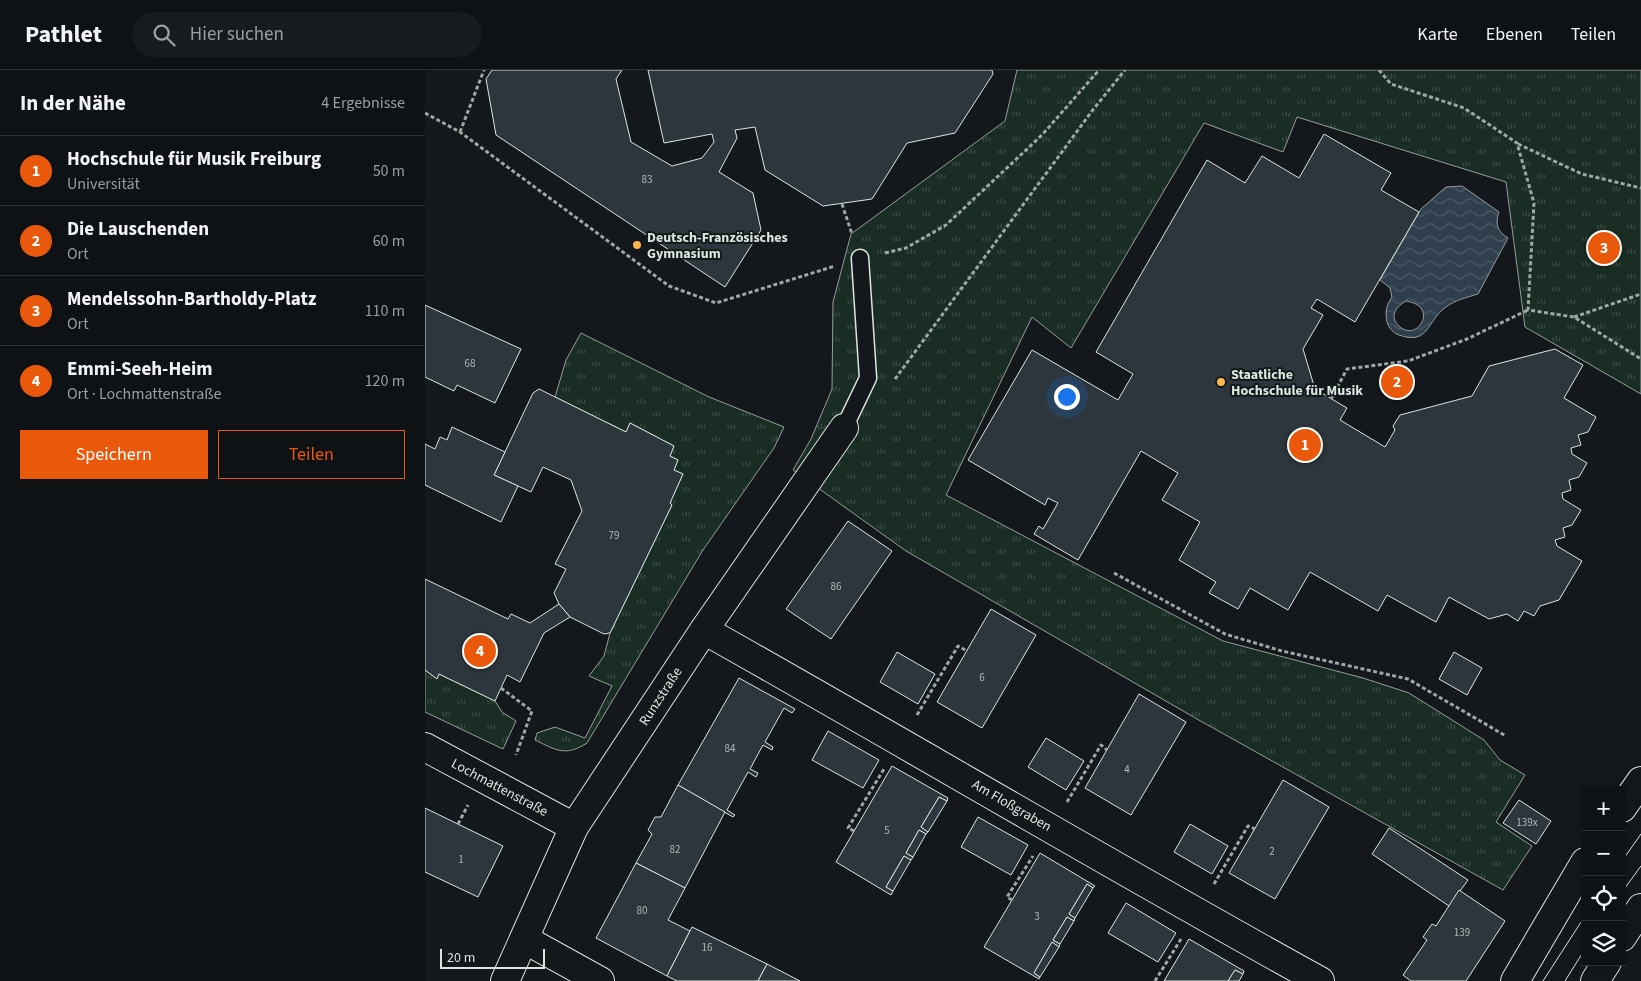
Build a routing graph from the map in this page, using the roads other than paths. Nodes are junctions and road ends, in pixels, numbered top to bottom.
1 (860, 258) road end
2 (843, 428) joint
3 (704, 630) junction
4 (425, 747) edge
5 (1641, 781) edge
6 (1626, 802) edge
7 (574, 827) junction
8 (1581, 869) edge
9 (524, 939) junction
10 (1604, 966) edge
11 (505, 981) edge
12 (600, 981) edge
13 (1320, 981) edge
14 (1515, 981) edge
15 (1595, 981) edge

1 - 2 lane
2 - 3 street, Runzstraße
3 - 7 street, Runzstraße
3 - 13 street, Am Floßgraben
4 - 7 street, Lochmattenstraße
5 - 6 street
7 - 9 street, Runzstraße
8 - 14 street
9 - 11 street, Runzstraße
9 - 12 street
10 - 15 street

